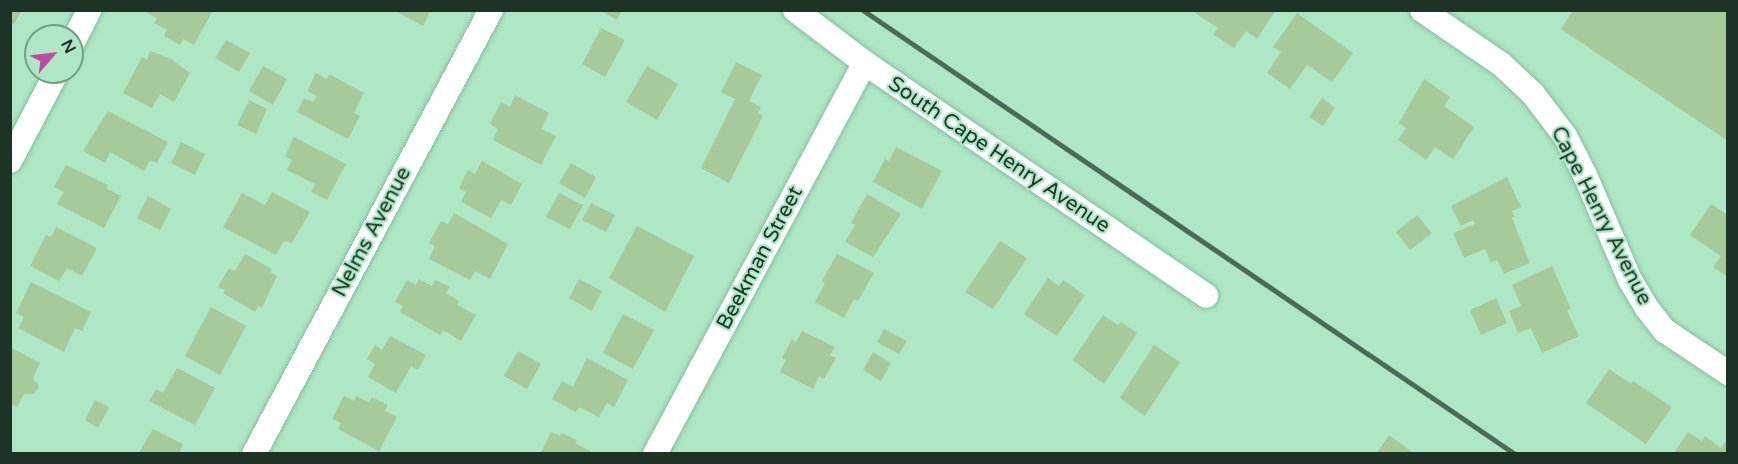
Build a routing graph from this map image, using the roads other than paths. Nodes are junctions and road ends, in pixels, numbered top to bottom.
1 (89, 10) edge
2 (490, 10) edge
3 (795, 10) edge
4 (1422, 10) edge
5 (82, 24) edge
6 (865, 63) junction
7 (51, 84) edge
8 (10, 161) edge
9 (1206, 296) dead end
10 (1728, 373) edge
11 (254, 453) edge
12 (655, 453) edge

1 - 5 street
2 - 11 street, Nelms Avenue
3 - 6 street, South Cape Henry Avenue
4 - 10 street, Cape Henry Avenue
6 - 9 street, South Cape Henry Avenue
6 - 12 street, Beekman Street
7 - 8 street

